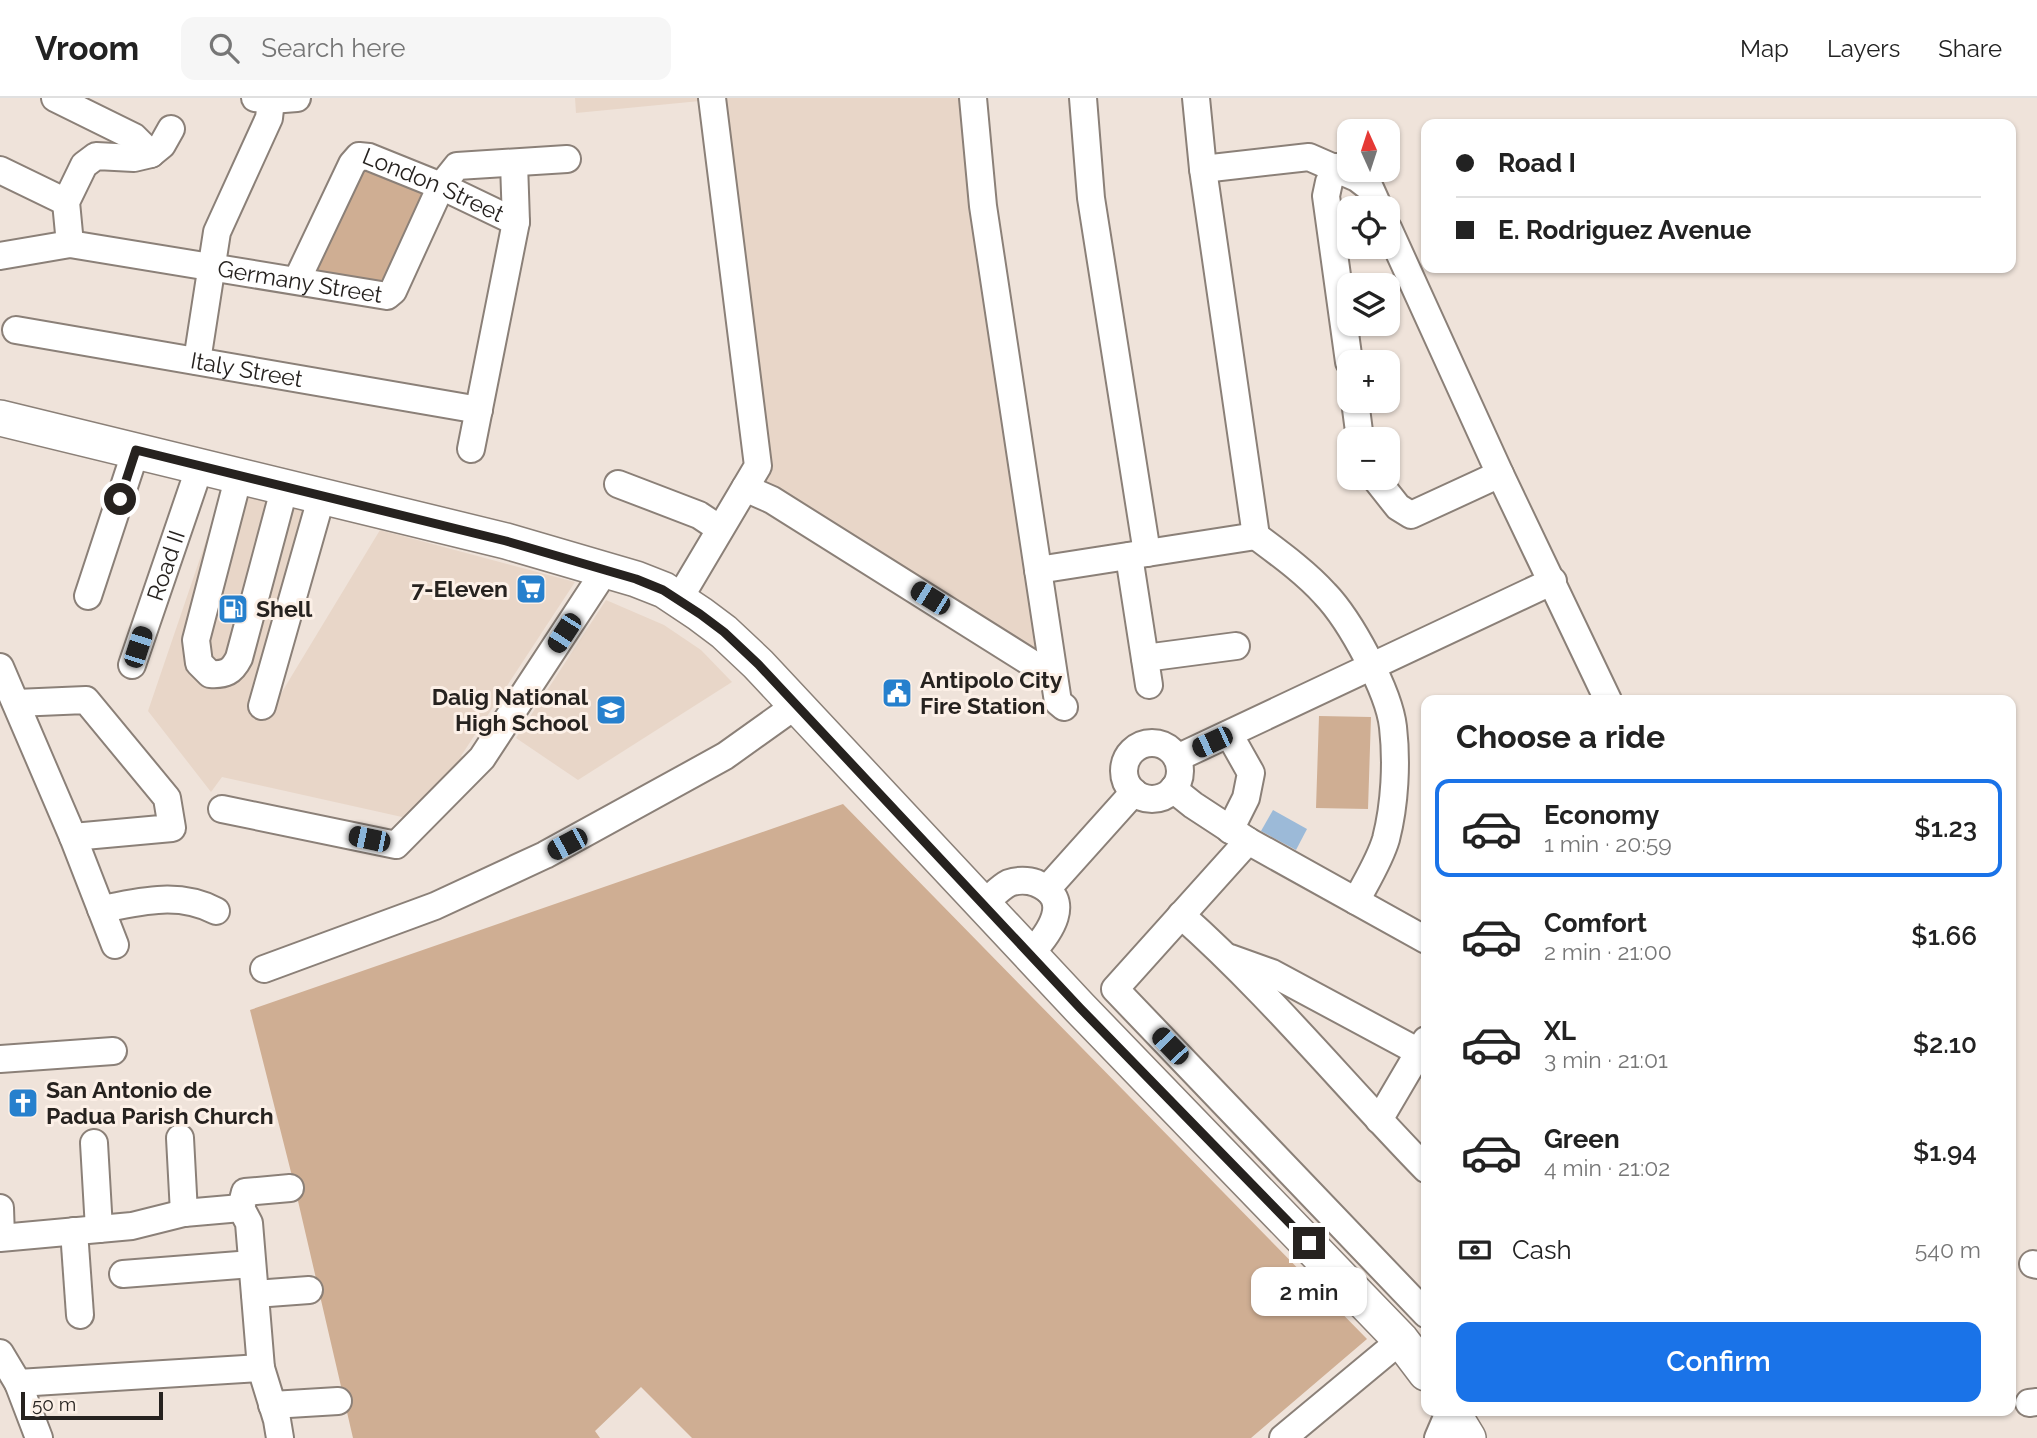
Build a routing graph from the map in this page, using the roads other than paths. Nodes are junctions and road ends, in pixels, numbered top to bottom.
1 (55, 98) edge
2 (712, 98) edge
3 (973, 98) edge
4 (1083, 98) edge
5 (1196, 98) edge
6 (273, 104) edge
7 (171, 129) dead end
8 (151, 154) junction
9 (567, 159) dead end
10 (514, 163) junction
11 (1336, 167) junction
12 (1203, 169) junction
13 (0, 170) edge
14 (441, 186) junction
15 (1374, 196) edge
16 (66, 202) junction
17 (516, 222) junction
18 (70, 244) junction
19 (1400, 254) edge
20 (0, 256) edge
21 (212, 267) junction
22 (297, 280) junction
23 (16, 330) dead end
24 (1347, 350) edge
25 (197, 361) junction
26 (479, 410) junction
27 (0, 418) edge
28 (471, 449) dead end
29 (136, 450) junction
30 (200, 466) junction
31 (1500, 474) junction
32 (239, 475) junction
33 (618, 484) dead end
34 (285, 486) junction
35 (745, 488) junction
36 (1385, 490) edge
37 (322, 495) junction
38 (720, 529) junction
39 (1256, 536) junction
40 (1138, 554) junction
41 (606, 569) junction
42 (1038, 570) junction
43 (1552, 581) junction
44 (88, 596) dead end
45 (679, 599) junction
46 (1236, 646) dead end
47 (1145, 658) junction
48 (1033, 664) dead end
49 (132, 665) dead end
50 (0, 667) edge
51 (1373, 667) junction
52 (1149, 685) dead end
53 (1606, 695) edge
54 (16, 703) junction
55 (262, 706) dead end
56 (795, 706) junction
57 (1064, 707) dead end
58 (1229, 734) junction
59 (1177, 758) junction
60 (1173, 789) junction
61 (1134, 792) junction
62 (222, 809) dead end
63 (1239, 835) junction
64 (73, 837) junction
65 (1047, 889) junction
66 (1356, 901) junction
67 (983, 904) junction
68 (101, 909) junction
69 (216, 911) dead end
70 (1181, 915) junction
71 (1421, 937) edge
72 (115, 945) dead end
73 (1030, 954) junction
74 (1229, 958) junction
75 (264, 970) dead end
76 (1421, 1045) edge
77 (1421, 1049) edge
78 (113, 1051) dead end
79 (0, 1059) edge
80 (1379, 1120) junction
81 (180, 1138) dead end
82 (94, 1143) dead end
83 (1421, 1163) edge
84 (290, 1188) dead end
85 (0, 1208) edge
86 (241, 1208) junction
87 (184, 1213) junction
88 (87, 1230) junction
89 (1, 1238) edge
90 (252, 1264) junction
91 (123, 1274) dead end
92 (309, 1290) dead end
93 (255, 1294) junction
94 (1421, 1309) edge
95 (80, 1315) dead end
96 (1401, 1340) junction
97 (0, 1353) edge
98 (1421, 1366) edge
99 (261, 1368) junction
100 (14, 1391) edge
101 (338, 1401) dead end
102 (272, 1405) junction
103 (1447, 1416) edge
104 (1454, 1416) edge
105 (39, 1438) edge
106 (280, 1438) edge
107 (1283, 1438) edge
108 (1438, 1438) edge
109 (1468, 1438) edge

1 - 8 street
2 - 35 street
3 - 42 street
4 - 40 street
5 - 12 street
6 - 21 street
7 - 8 street
8 - 16 street
9 - 10 street, Germany Street
10 - 14 street, Germany Street
10 - 17 street
11 - 12 street
11 - 15 street
11 - 24 street
12 - 39 street
13 - 16 street
14 - 17 street, London Street
14 - 22 street, Germany Street
14 - 22 street, London Street
16 - 18 street
17 - 26 street
18 - 20 street, Germany Street
18 - 21 street, Germany Street
19 - 31 street
21 - 22 street, Germany Street
21 - 25 street
23 - 25 street, Italy Street
25 - 26 street, Italy Street
26 - 28 street
27 - 29 main road
29 - 30 main road
29 - 44 street
30 - 32 main road
30 - 49 street, Road II
31 - 36 street
31 - 43 street
32 - 34 main road
32 - 34 street
33 - 38 street
34 - 37 main road
35 - 38 street
35 - 48 street
37 - 41 main road
37 - 55 street
38 - 45 street
39 - 40 street
39 - 51 street
40 - 42 street
40 - 47 street
41 - 45 main road
41 - 62 street
42 - 57 street
43 - 51 street
43 - 53 street
45 - 56 main road
46 - 47 street
47 - 52 street
50 - 54 street
51 - 58 street
51 - 66 street
54 - 64 street
54 - 64 street
56 - 67 main road
56 - 75 street
58 - 59 street
58 - 63 street
59 - 60 street
59 - 61 street
60 - 61 street
60 - 63 street
61 - 65 street
63 - 66 street
63 - 70 street
64 - 68 street
65 - 67 street
65 - 73 street
66 - 71 street
67 - 73 main road
68 - 69 street
68 - 72 street
70 - 74 street
70 - 94 street
73 - 96 main road
74 - 76 street
74 - 80 street
77 - 80 street
78 - 79 street
80 - 83 street
81 - 87 street
82 - 88 street
84 - 86 street
85 - 89 street
86 - 87 street
86 - 90 street
87 - 88 street
88 - 89 street
88 - 95 street
90 - 91 street
90 - 93 street
92 - 93 street
93 - 99 street
96 - 98 main road
96 - 107 street
97 - 100 street
99 - 100 street
99 - 102 street
100 - 105 street
101 - 102 street
102 - 106 street
103 - 108 street
104 - 109 main road

